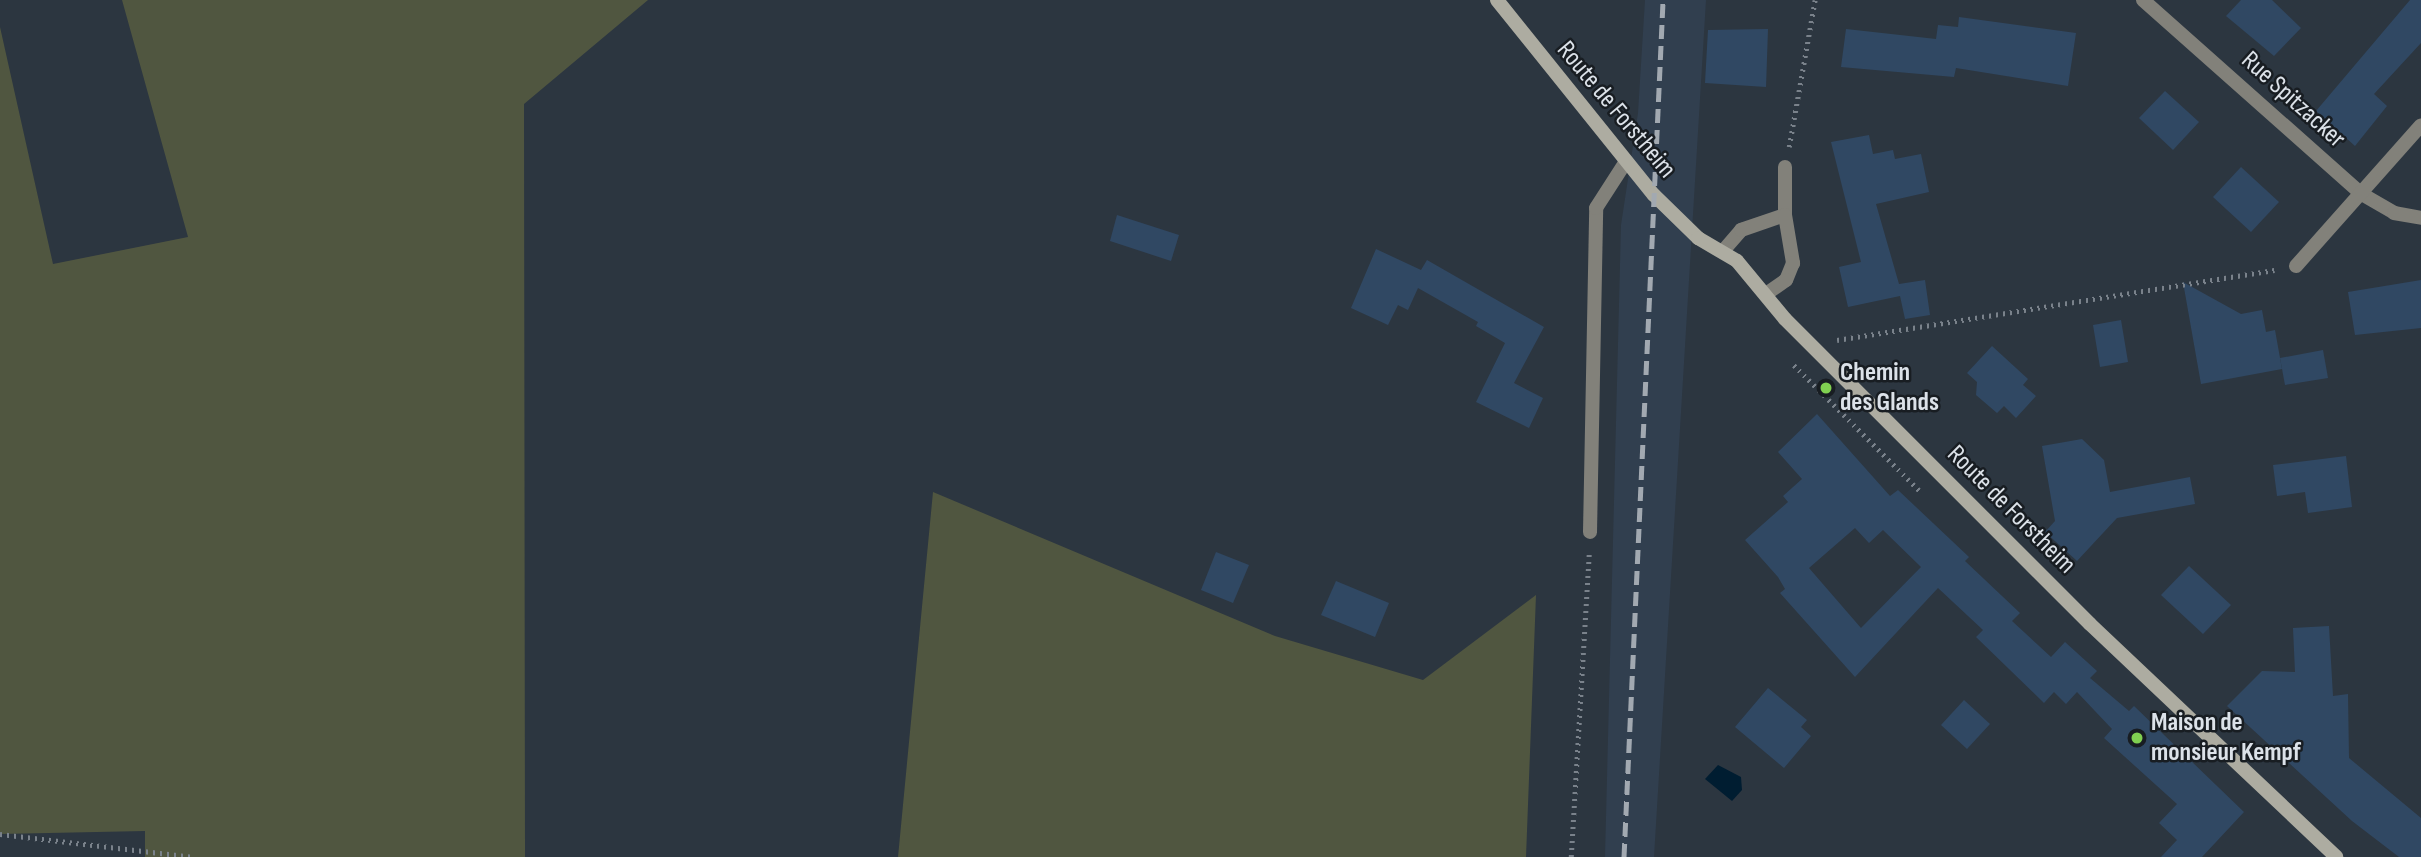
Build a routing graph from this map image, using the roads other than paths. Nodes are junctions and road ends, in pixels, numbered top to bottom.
1 (1497, 0) edge
2 (2143, 0) edge
3 (2421, 125) edge
4 (1625, 163) junction
5 (1785, 167) road end
6 (2360, 193) junction
7 (1785, 215) junction
8 (2421, 218) edge
9 (1723, 251) junction
10 (2296, 266) road end
11 (1766, 294) junction
12 (1590, 532) road end
13 (2336, 857) edge

1 - 4 street, Route de Forstheim
2 - 6 street, Rue Spitzacker
3 - 6 street
4 - 9 street, Route de Forstheim
4 - 12 street
5 - 7 street
6 - 8 street, Rue Spitzacker
6 - 10 street
7 - 9 street
7 - 11 street
9 - 11 street, Route de Forstheim
11 - 13 street, Route de Forstheim

